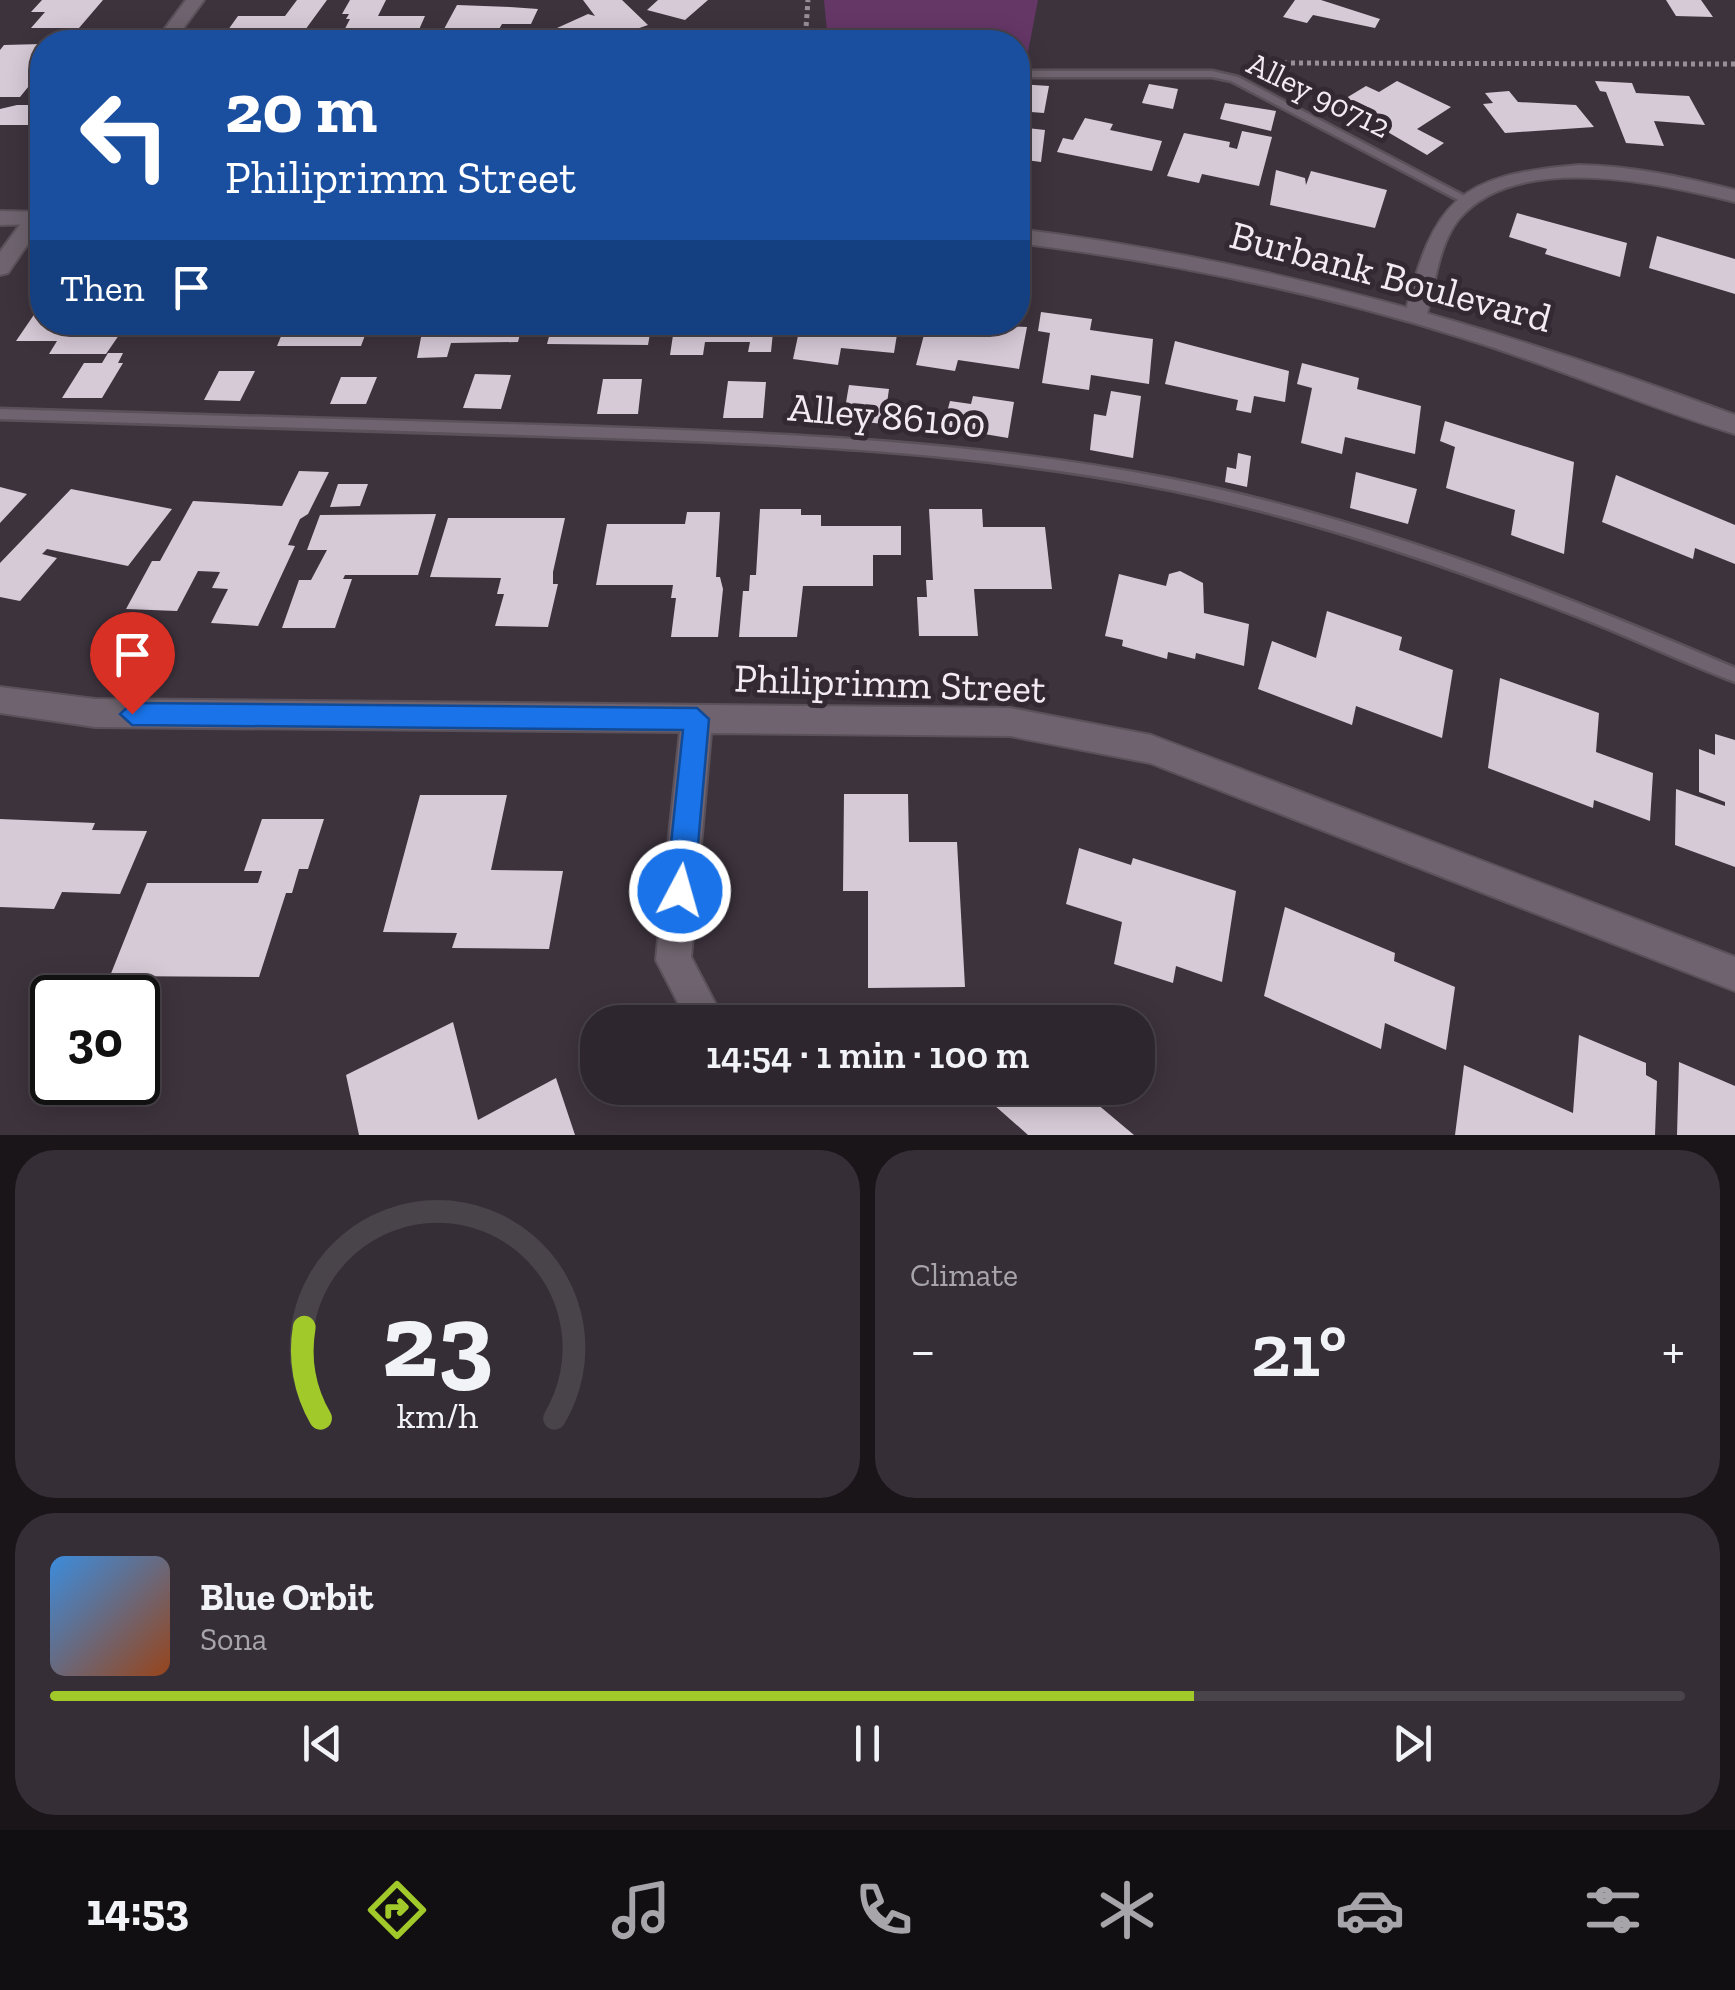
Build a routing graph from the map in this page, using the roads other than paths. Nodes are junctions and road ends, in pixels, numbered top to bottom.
1 (195, 0) edge
2 (173, 30) edge
3 (1030, 74) edge
4 (1735, 196) edge
5 (1468, 201) junction
6 (30, 216) edge
7 (0, 218) edge
8 (30, 228) edge
9 (1030, 238) edge
10 (0, 268) edge
11 (1416, 314) junction
12 (0, 414) edge
13 (1735, 425) edge
14 (1735, 675) edge
15 (0, 700) edge
16 (697, 719) junction
17 (1735, 974) edge
18 (698, 1005) edge

1 - 2 street
3 - 5 lane, Alley 90712
4 - 5 street
5 - 11 street
6 - 7 street
8 - 10 street
9 - 11 street, Burbank Boulevard
11 - 13 street, Burbank Boulevard
12 - 14 lane, Alley 86100
15 - 16 street, Philiprimm Street
16 - 17 street, Philiprimm Street
16 - 18 street

